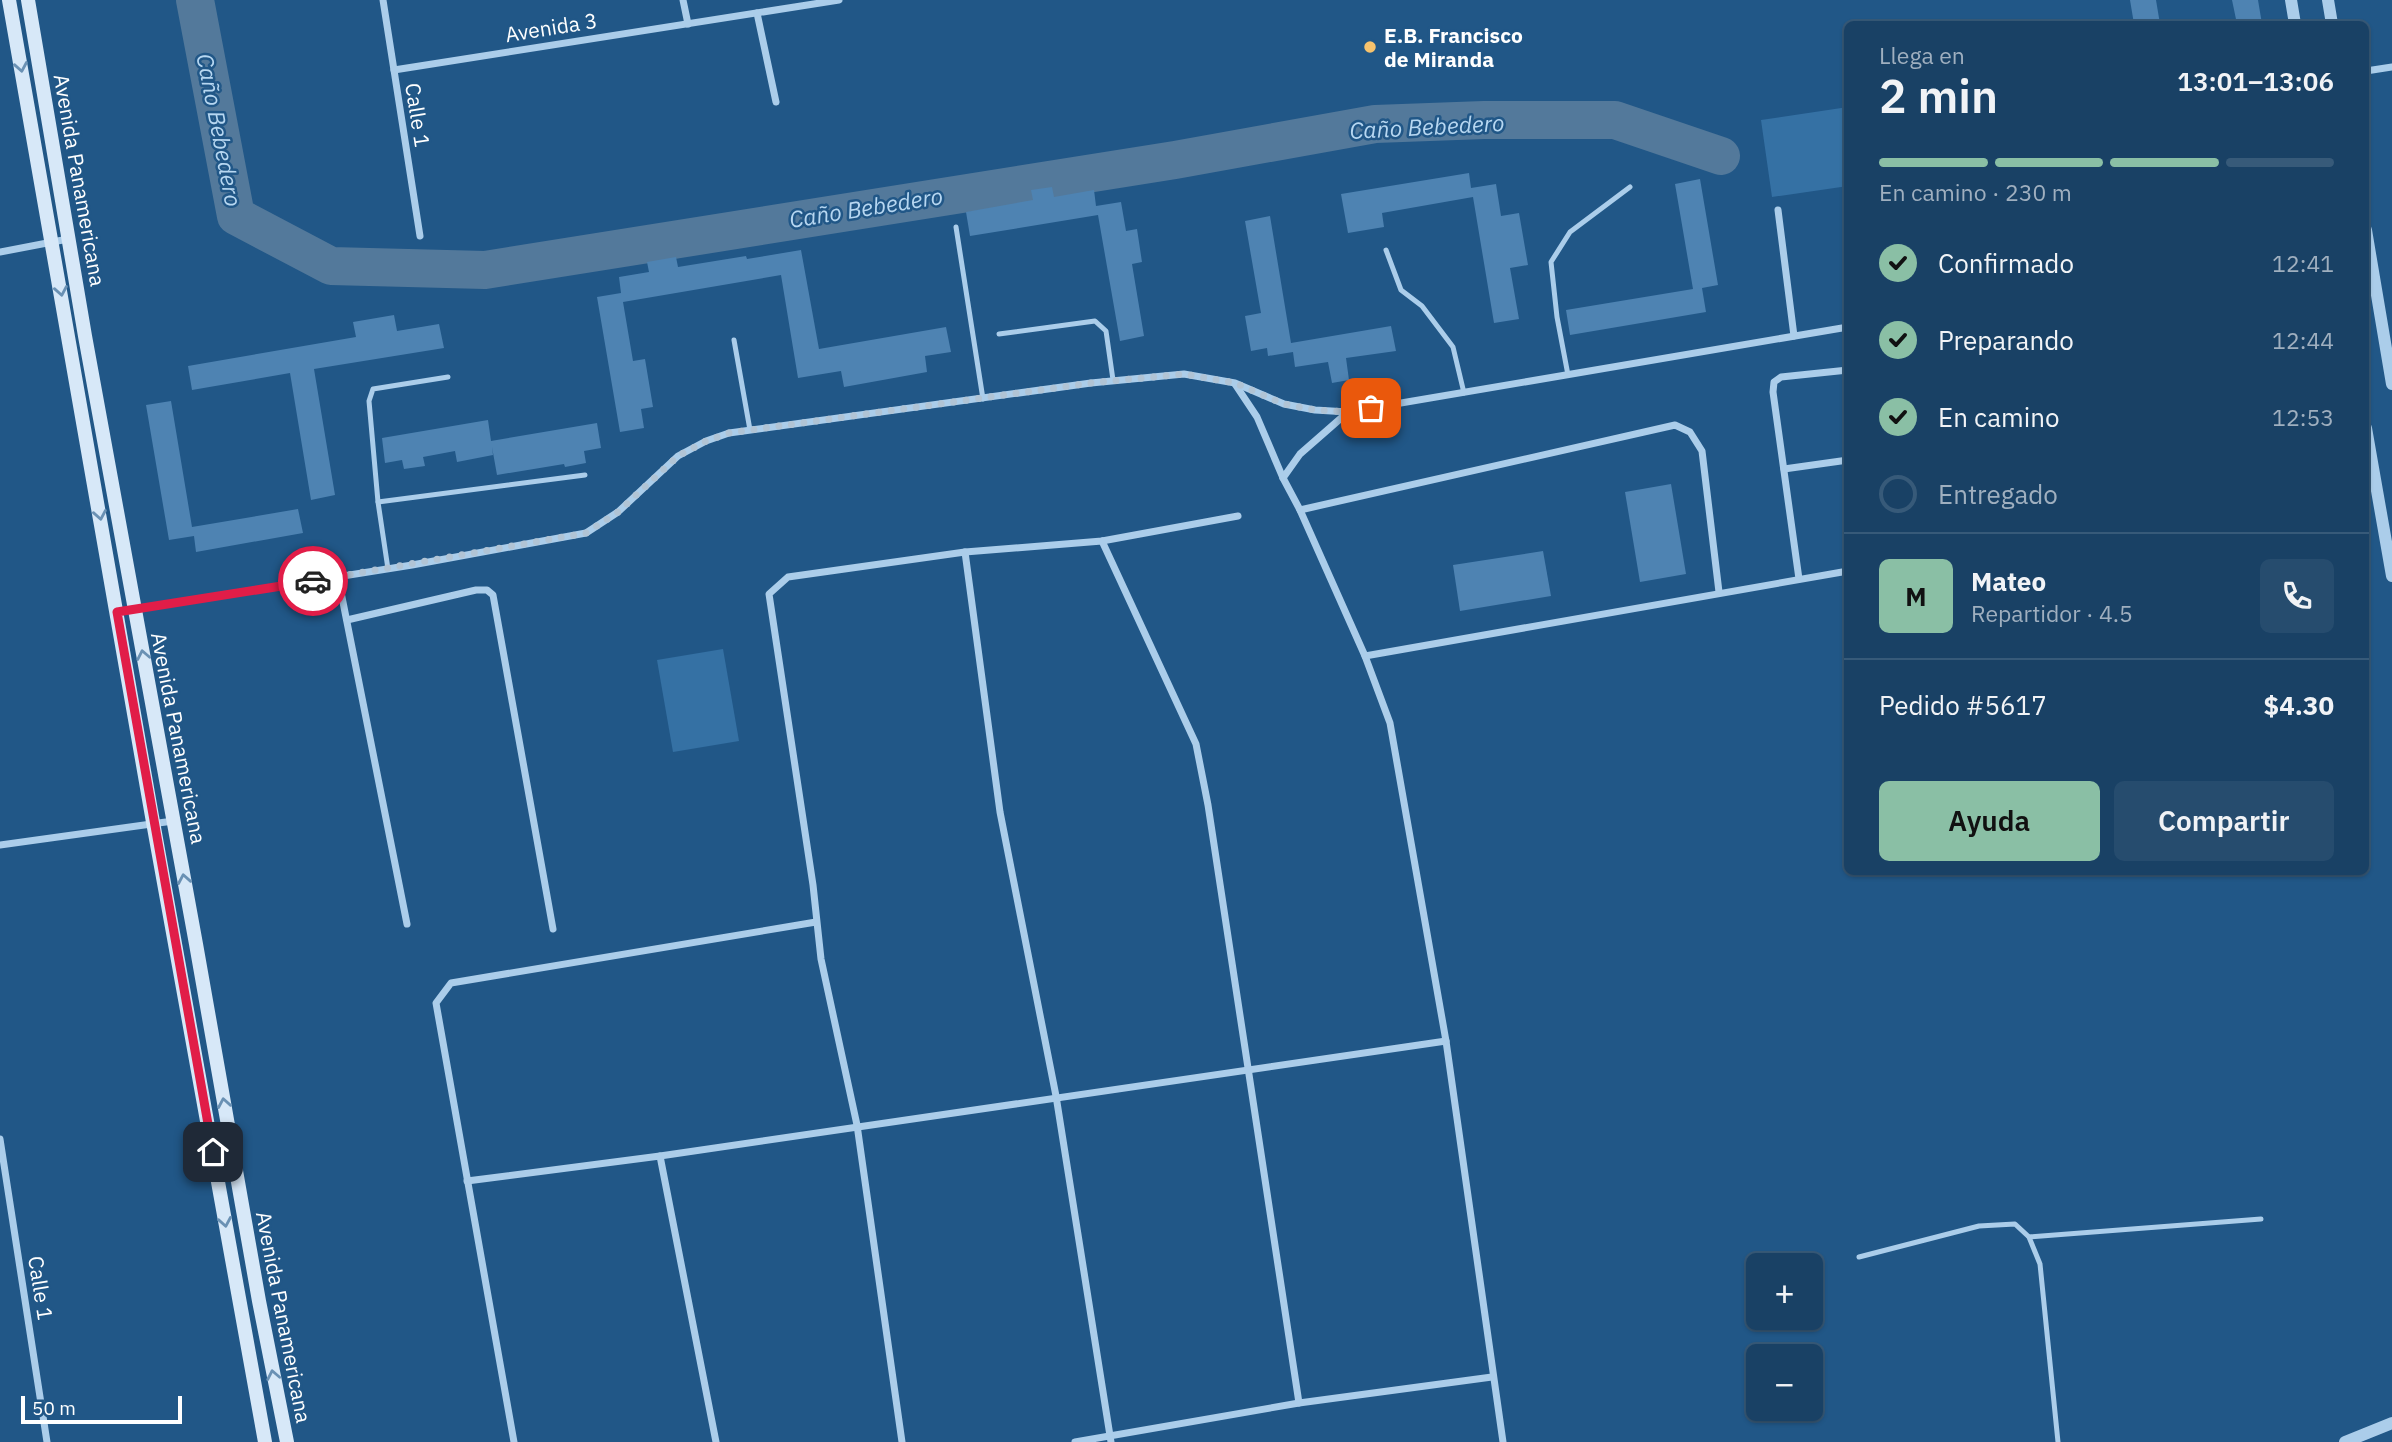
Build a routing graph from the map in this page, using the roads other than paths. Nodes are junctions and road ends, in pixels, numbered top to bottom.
1 (9, 0) edge
2 (28, 0) edge
3 (383, 0) edge
4 (683, 0) edge
5 (839, 0) edge
6 (2291, 0) edge
7 (2328, 0) edge
8 (757, 13) junction
9 (2294, 21) edge
10 (2332, 21) edge
11 (688, 24) junction
12 (2392, 66) edge
13 (394, 70) junction
14 (2369, 70) edge
15 (776, 102) dead end
16 (1630, 187) dead end
17 (1779, 210) dead end
18 (956, 227) dead end
19 (420, 236) dead end
20 (69, 239) junction
21 (52, 242) junction
22 (1386, 250) dead end
23 (0, 252) edge
24 (2369, 252) edge
25 (1844, 328) edge
26 (999, 334) dead end
27 (1794, 336) junction
28 (734, 340) dead end
29 (1844, 370) edge
30 (1568, 375) junction
31 (448, 377) dead end
32 (1113, 380) junction
33 (1235, 383) junction
34 (2392, 384) edge
35 (1464, 393) junction
36 (983, 399) junction
37 (1348, 412) junction
38 (750, 430) junction
39 (2369, 445) edge
40 (1844, 461) edge
41 (1784, 469) junction
42 (585, 475) dead end
43 (1283, 478) junction
44 (378, 502) junction
45 (1300, 510) junction
46 (1238, 516) dead end
47 (1102, 541) junction
48 (965, 552) junction
49 (388, 569) junction
50 (1844, 572) edge
51 (2392, 576) edge
52 (338, 577) junction
53 (1798, 579) junction
54 (1719, 592) junction
55 (134, 610) junction
56 (117, 612) junction
57 (347, 620) junction
58 (1365, 656) junction
59 (173, 821) junction
60 (153, 822) junction
61 (0, 845) edge
62 (816, 922) junction
63 (407, 924) dead end
64 (553, 929) dead end
65 (1446, 1041) junction
66 (1249, 1068) junction
67 (1056, 1096) junction
68 (857, 1125) junction
69 (0, 1139) edge
70 (660, 1156) junction
71 (467, 1181) junction
72 (2261, 1219) dead end
73 (2029, 1237) junction
74 (1859, 1257) dead end
75 (1492, 1377) junction
76 (1298, 1403) junction
77 (2392, 1423) edge
78 (1110, 1439) edge
79 (47, 1442) edge
80 (265, 1442) edge
81 (287, 1442) edge
82 (513, 1442) edge
83 (716, 1442) edge
84 (902, 1442) edge
85 (1075, 1442) edge
86 (1503, 1442) edge
87 (2058, 1442) edge
88 (2345, 1442) edge

1 -> 21 main road, Avenida Panamericana
2 - 20 main road, Avenida Panamericana
3 - 13 street, Calle 1
4 - 11 street
5 - 8 street, Avenida 3
6 - 9 street
7 - 10 street
8 - 11 street, Avenida 3
8 - 15 street
11 - 13 street, Avenida 3
12 - 14 street
13 - 19 street, Calle 1
16 - 30 lane
17 - 27 street
18 - 36 lane
20 - 21 street
20 - 55 main road, Avenida Panamericana
21 - 23 street
21 -> 56 main road, Avenida Panamericana
22 - 35 lane
24 - 34 street
25 - 27 street
26 - 32 lane
27 - 30 street
28 - 38 lane
29 - 41 street
30 - 35 street
31 - 44 lane
32 - 33 street
32 - 36 street
33 - 37 street
33 - 43 street
35 - 37 street
36 - 38 street
37 - 43 street
38 - 49 street
39 - 51 street
40 - 41 street
41 - 53 street
42 - 44 lane
43 - 45 street
44 - 49 lane
45 - 54 street
45 - 58 street
46 - 47 street
47 - 48 street
47 - 66 street
48 - 62 street
48 - 67 street
49 - 52 street
50 - 53 street
52 - 55 street
52 - 57 street
53 - 54 street
54 - 58 street
55 - 56 street
59 -> 55 main road, Avenida Panamericana
56 - 60 main road, Avenida Panamericana
57 - 63 street
57 - 64 street
58 - 65 street
59 - 60 street
81 -> 59 main road, Avenida Panamericana
60 - 61 street
60 -> 80 main road, Avenida Panamericana
62 - 68 street
62 - 71 street
65 - 66 street
65 - 75 street
66 - 67 street
66 - 76 street
67 - 68 street
67 - 78 street
68 - 70 street
68 - 84 street
69 - 79 street, Calle 1
70 - 71 street
70 - 83 street
71 - 82 street
72 - 73 lane
73 - 74 lane
73 - 87 lane
75 - 76 street
75 - 86 street
76 - 78 street
77 - 88 street
78 - 85 street

